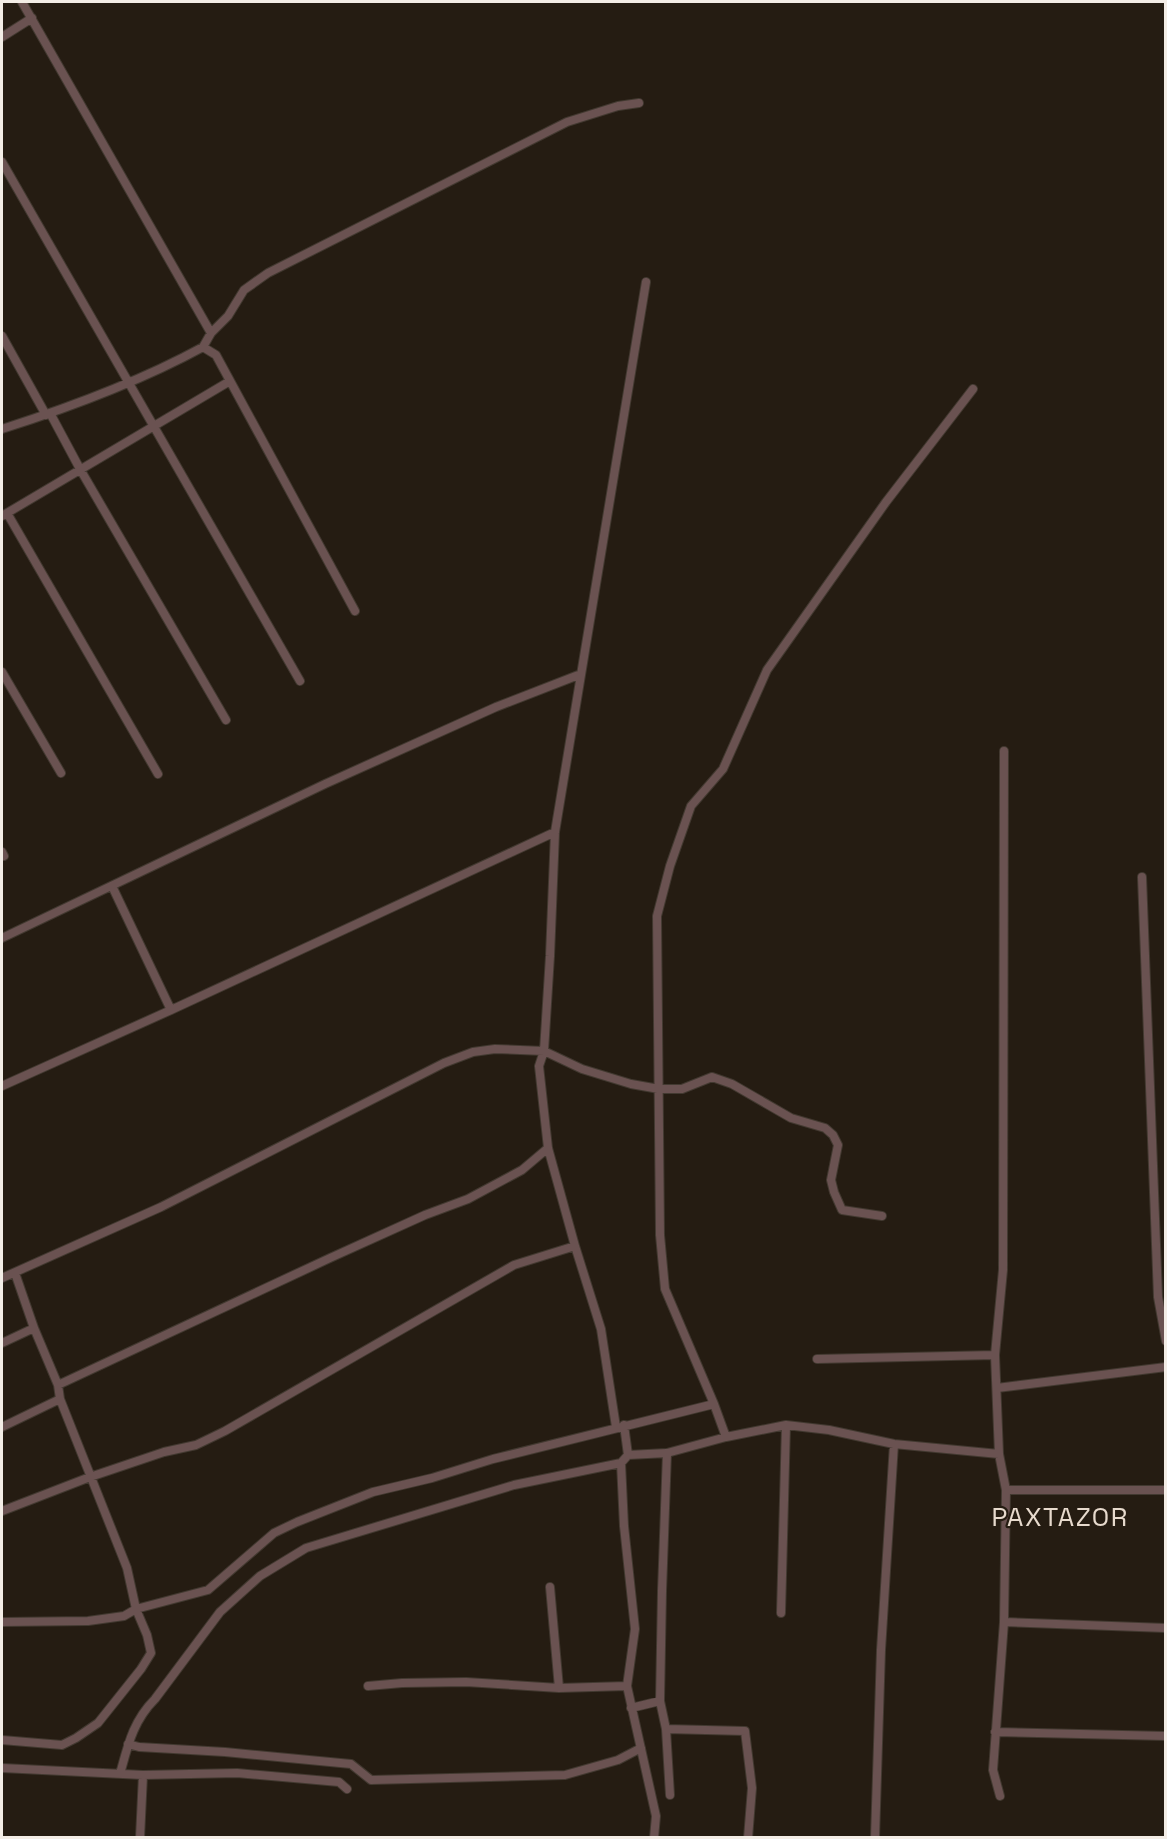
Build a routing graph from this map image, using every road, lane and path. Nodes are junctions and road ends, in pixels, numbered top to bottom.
1 (22, 2) edge
2 (32, 18) junction
3 (2, 37) edge
4 (639, 103) dead end
5 (2, 162) edge
6 (646, 282) dead end
7 (211, 333) junction
8 (2, 336) edge
9 (203, 346) junction
10 (230, 381) junction
11 (129, 383) junction
12 (973, 389) dead end
13 (48, 414) junction
14 (153, 428) junction
15 (2, 429) edge
16 (80, 470) junction
17 (4, 514) edge
18 (355, 611) dead end
19 (2, 672) edge
20 (581, 674) junction
21 (300, 681) dead end
22 (226, 720) dead end
23 (1004, 751) dead end
24 (62, 773) dead end
25 (158, 774) dead end
26 (555, 831) junction
27 (1142, 877) dead end
28 (112, 886) junction
29 (2, 938) edge
30 (171, 1010) junction
31 (544, 1051) junction
32 (2, 1086) edge
33 (659, 1089) junction
34 (548, 1148) junction
35 (882, 1216) dead end
36 (575, 1246) junction
37 (15, 1274) junction
38 (2, 1278) edge
39 (34, 1328) junction
40 (1166, 1341) edge
41 (2, 1343) edge
42 (995, 1355) junction
43 (817, 1359) dead end
44 (1166, 1367) edge
45 (58, 1385) junction
46 (997, 1388) junction
47 (60, 1399) junction
48 (714, 1404) junction
49 (786, 1425) junction
50 (620, 1426) junction
51 (2, 1428) edge
52 (726, 1437) junction
53 (894, 1444) junction
54 (667, 1453) junction
55 (999, 1454) junction
56 (628, 1455) junction
57 (621, 1463) junction
58 (90, 1477) junction
59 (1006, 1490) junction
60 (1166, 1490) edge
61 (2, 1511) edge
62 (550, 1587) dead end
63 (136, 1609) junction
64 (781, 1613) dead end
65 (2, 1622) edge
66 (1004, 1622) junction
67 (1166, 1628) edge
68 (368, 1686) dead end
69 (627, 1686) junction
70 (559, 1688) junction
71 (660, 1701) junction
72 (631, 1708) junction
73 (666, 1729) junction
74 (995, 1731) junction
75 (1166, 1736) edge
76 (2, 1740) edge
77 (128, 1744) junction
78 (641, 1748) junction
79 (2, 1768) edge
80 (120, 1774) junction
81 (143, 1775) junction
82 (347, 1789) dead end
83 (670, 1795) dead end
84 (1000, 1796) dead end
85 (140, 1838) edge
86 (654, 1838) edge
87 (748, 1838) edge
88 (875, 1838) edge

1 - 2 street
2 - 3 street
2 - 7 street
4 - 7 street
5 - 11 street
6 - 20 street
7 - 9 street
8 - 13 street
9 - 10 street
9 - 11 street
10 - 14 street
10 - 18 street
11 - 13 street
11 - 14 street
12 - 33 street
13 - 15 street
13 - 16 street
14 - 16 street
14 - 21 street
16 - 17 street
16 - 22 street
17 - 25 street
19 - 24 street
20 - 26 street
20 - 28 street
23 - 42 street
26 - 30 street
26 - 31 street
27 - 40 street
28 - 29 street
28 - 30 street
30 - 32 street
31 - 33 street
31 - 34 street
31 - 37 street
33 - 35 street
33 - 48 street
34 - 36 street
34 - 45 street
36 - 50 street
36 - 58 street
37 - 38 street
37 - 39 street
39 - 41 street
39 - 45 street
42 - 43 street
42 - 46 street
44 - 46 street
45 - 47 street
46 - 55 street
47 - 51 street
47 - 58 street
48 - 50 street
48 - 52 street
49 - 52 street
49 - 53 street
49 - 64 street
50 - 56 street
50 - 63 street
52 - 54 street
53 - 55 street
53 - 88 street
54 - 56 street
54 - 71 street
55 - 59 street
56 - 57 street
57 - 69 street
57 - 77 street
58 - 61 street
58 - 63 street
59 - 60 street
59 - 66 street
62 - 70 street
63 - 65 street
63 - 76 street
66 - 67 street
66 - 74 street
68 - 70 street
69 - 70 street
69 - 72 street
71 - 72 street
71 - 73 street
72 - 78 street
73 - 83 street
73 - 87 street
74 - 75 street
74 - 84 street
77 - 78 street
77 - 80 street
78 - 86 street
79 - 80 street
80 - 81 street
81 - 82 street
81 - 85 street

